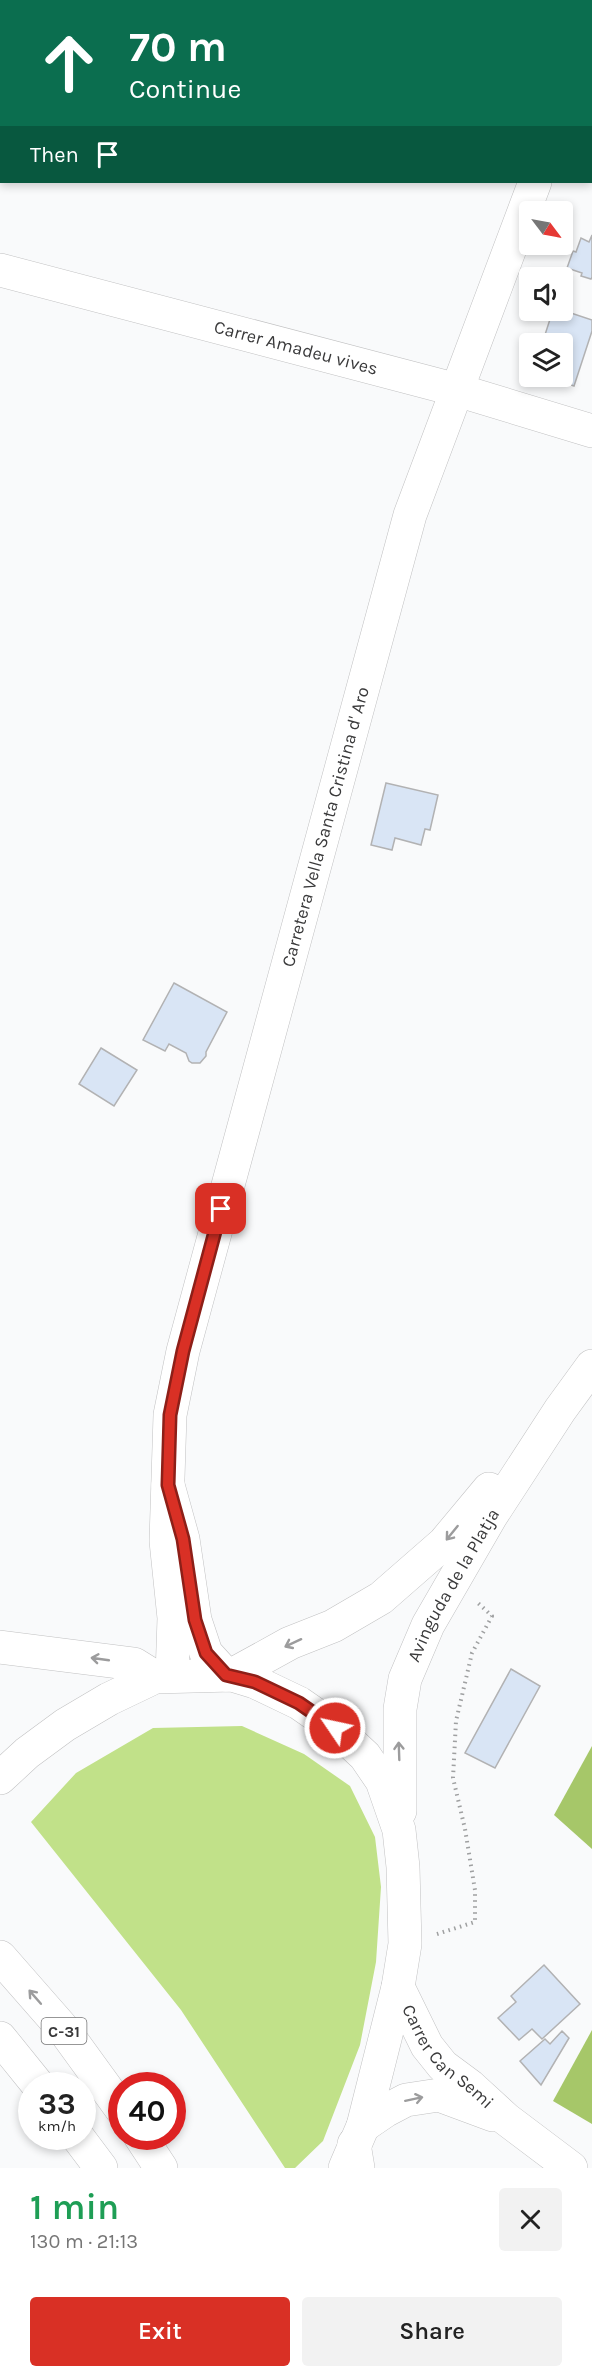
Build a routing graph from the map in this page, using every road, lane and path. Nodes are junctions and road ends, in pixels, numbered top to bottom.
1 (536, 183) edge
2 (0, 270) edge
3 (457, 390) junction
4 (592, 431) edge
5 (592, 1366) edge
6 (560, 1410) junction
7 (168, 1485) junction
8 (454, 1578) junction
9 (0, 1647) edge
10 (229, 1675) junction
11 (163, 1677) junction
12 (0, 1778) edge
13 (399, 1830) junction
14 (405, 1944) junction
15 (0, 1958) edge
16 (398, 1988) junction
17 (0, 2038) edge
18 (27, 2072) edge
19 (108, 2091) edge
20 (506, 2119) junction
21 (88, 2150) edge
22 (149, 2150) edge
23 (355, 2151) edge
24 (102, 2168) edge
25 (161, 2168) edge
26 (571, 2168) edge

1 - 3 main road, Carretera Vella Santa Cristina d' Aro
2 - 3 main road, Carrer Amadeu vives
3 - 4 main road, Carrer Amadeu vives
3 - 7 main road, Carretera Vella Santa Cristina d' Aro
5 - 6 main road, Avinguda de la Platja
6 - 8 main road, Avinguda de la Platja
6 -> 10 main road
7 - 10 main road
7 - 11 main road, Carretera Vella Santa Cristina d' Aro
13 -> 8 main road, Avinguda de la Platja
8 - 14 path
11 -> 9 main road
10 - 11 main road
10 - 13 main road
11 - 12 main road
13 - 14 main road
14 - 16 main road
19 -> 15 main road, C-31
16 - 20 main road, Carrer Can Semi
16 - 23 main road
17 - 18 main road
23 -> 20 main road, Carrer Can Semi
20 - 26 main road, Carrer Can Semi
21 - 24 main road
22 - 25 main road

